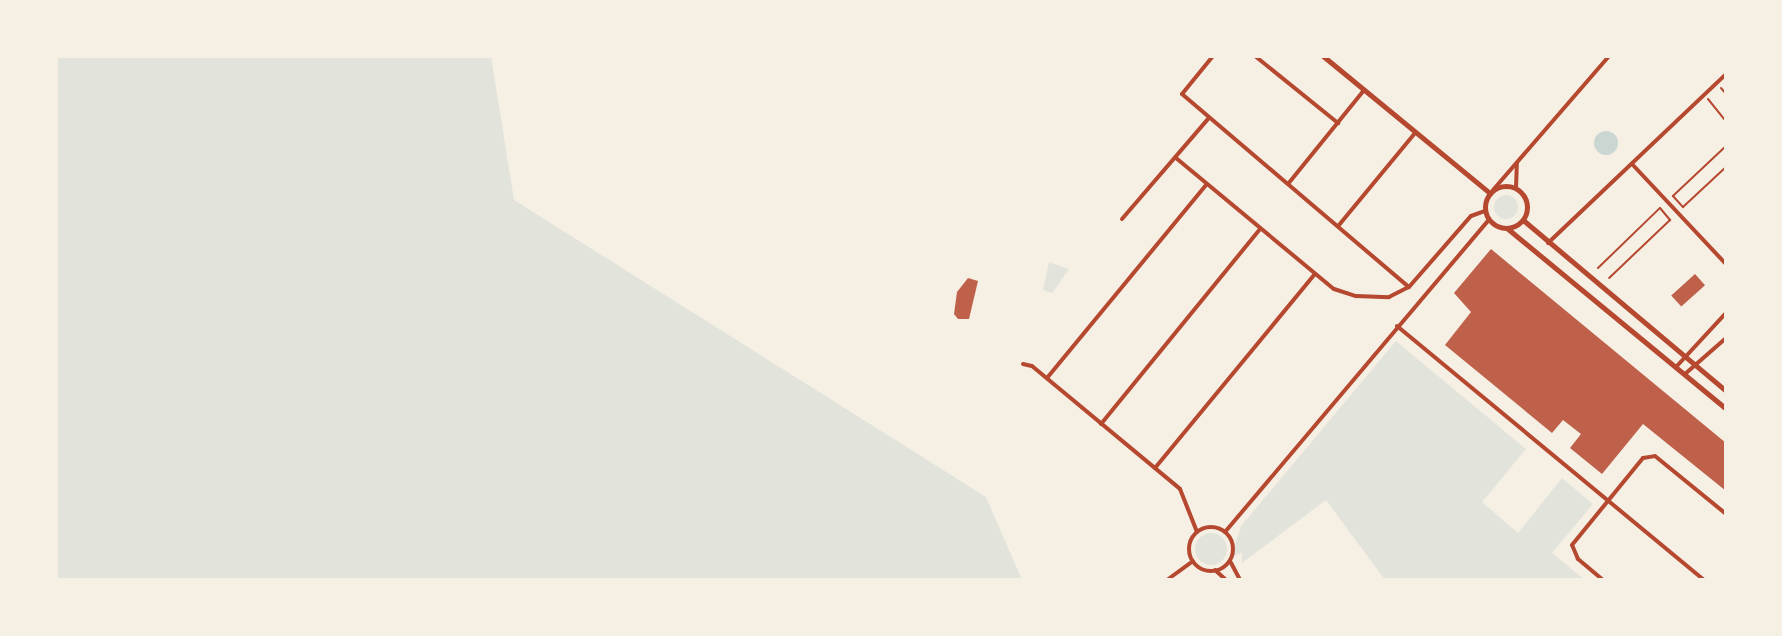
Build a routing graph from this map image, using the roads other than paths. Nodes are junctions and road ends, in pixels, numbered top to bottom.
1 (1213, 56) edge
2 (1255, 56) edge
3 (1323, 56) edge
4 (1609, 56) edge
5 (1726, 74) edge
6 (1364, 90) junction
7 (1210, 118) junction
8 (1338, 123) junction
9 (1415, 133) junction
10 (1176, 158) junction
11 (1519, 160) junction
12 (1631, 164) junction
13 (1207, 184) junction
14 (1288, 184) junction
15 (1516, 188) junction
16 (1492, 192) junction
17 (1485, 211) junction
18 (1122, 219) dead end
19 (1489, 220) junction
20 (1523, 220) junction
21 (1339, 225) junction
22 (1260, 229) junction
23 (1508, 229) junction
24 (1548, 243) junction
25 (1726, 264) edge
26 (1315, 274) junction
27 (1409, 287) junction
28 (1726, 313) edge
29 (1397, 326) junction
30 (1726, 338) edge
31 (1683, 355) junction
32 (1023, 364) dead end
33 (1695, 366) junction
34 (1676, 367) junction
35 (1685, 374) junction
36 (1047, 378) junction
37 (1726, 391) edge
38 (1726, 409) edge
39 (1101, 424) junction
40 (1155, 468) junction
41 (1607, 499) junction
42 (1726, 514) edge
43 (1197, 532) junction
44 (1225, 532) junction
45 (1230, 560) junction
46 (1193, 561) junction
47 (1215, 570) junction
48 (1167, 580) edge
49 (1226, 580) edge
50 (1240, 580) edge
51 (1603, 580) edge
52 (1704, 580) edge

1 - 7 street
2 - 8 street
3 - 6 main road
4 - 11 street
5 - 12 street
6 - 8 street
6 - 9 main road
7 - 10 street
7 - 14 street
8 - 14 street
9 - 16 main road
9 - 21 street
10 - 13 street
10 - 18 street
11 - 15 street
11 - 16 street
12 - 24 street
12 - 25 street
13 - 22 street
13 - 36 street
14 - 21 street
15 - 16 main road
15 - 20 main road
16 - 17 main road
17 - 19 main road
17 - 27 street
19 - 23 main road
19 - 29 street
20 - 23 main road
20 - 24 main road
21 - 27 street
22 - 26 street
22 - 39 street
23 - 34 main road
24 - 31 main road
26 - 27 street
26 - 40 street
28 - 31 street
29 - 41 street
29 - 44 street
30 - 33 street
31 - 33 main road
31 - 34 street
32 - 36 street
33 - 35 street
33 - 37 main road
34 - 35 main road
35 - 38 main road
36 - 39 street
39 - 40 street
40 - 43 street
41 - 42 street
41 - 51 street
41 - 52 street
43 - 44 street
43 - 46 street
44 - 45 street
45 - 47 street
45 - 50 street
46 - 47 street
46 - 48 street
47 - 49 street

